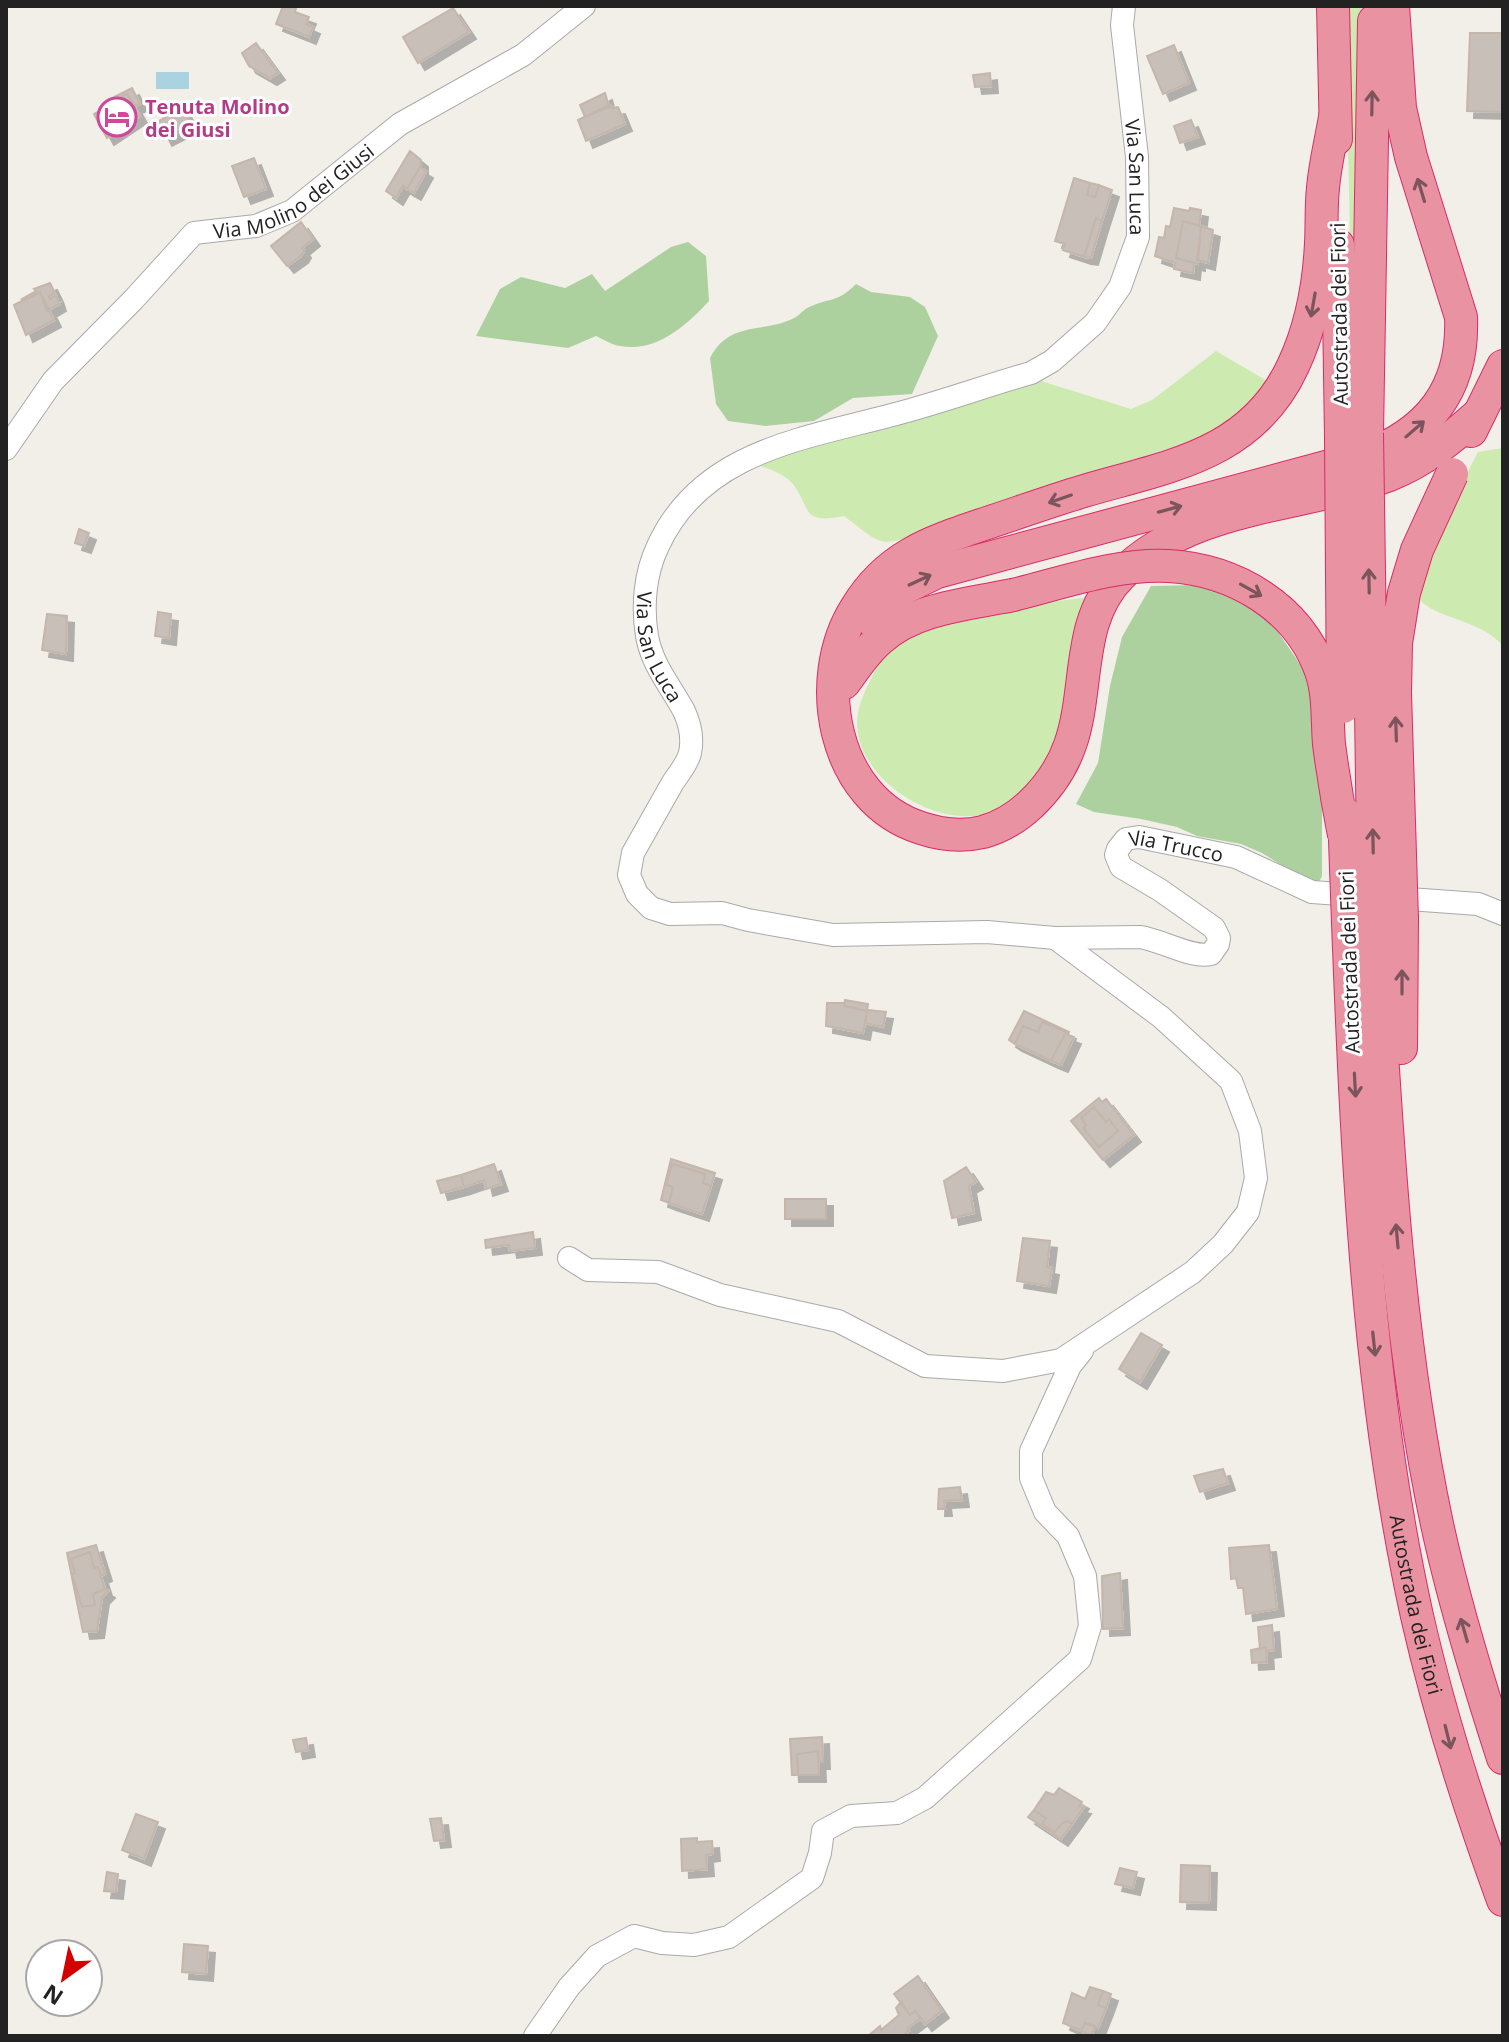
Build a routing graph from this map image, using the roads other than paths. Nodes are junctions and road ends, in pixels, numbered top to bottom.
1 (584, 6) edge
2 (1124, 6) edge
3 (1333, 6) edge
4 (1374, 6) edge
5 (1393, 6) edge
6 (1335, 117) junction
7 (1503, 366) edge
8 (1479, 414) junction
9 (1354, 436) junction
10 (6, 449) edge
11 (844, 683) junction
12 (835, 719) junction
13 (1344, 835) junction
14 (1503, 914) edge
15 (1375, 921) junction
16 (1055, 938) junction
17 (569, 1258) dead end
18 (1093, 1338) junction
19 (1503, 1758) edge
20 (1503, 1900) edge
21 (535, 2036) edge

1 - 10 street, Via Molino dei Giusi
2 - 16 street, Via San Luca
3 - 6 highway, Autostrada dei Fiori
9 -> 4 highway, Autostrada dei Fiori
11 -> 5 highway
6 - 9 highway, Autostrada dei Fiori
6 -> 12 highway
7 - 8 highway
8 - 12 highway
15 -> 8 highway, bridge
9 - 13 highway, Autostrada dei Fiori, bridge
15 -> 9 highway, Autostrada dei Fiori, bridge
11 - 12 highway
11 -> 13 highway, bridge
13 - 15 highway, Autostrada dei Fiori, bridge
14 - 16 street, Via Trucco
19 -> 15 highway, Autostrada dei Fiori
15 -> 20 highway, Autostrada dei Fiori
16 - 18 street
17 - 18 street
18 - 21 street

